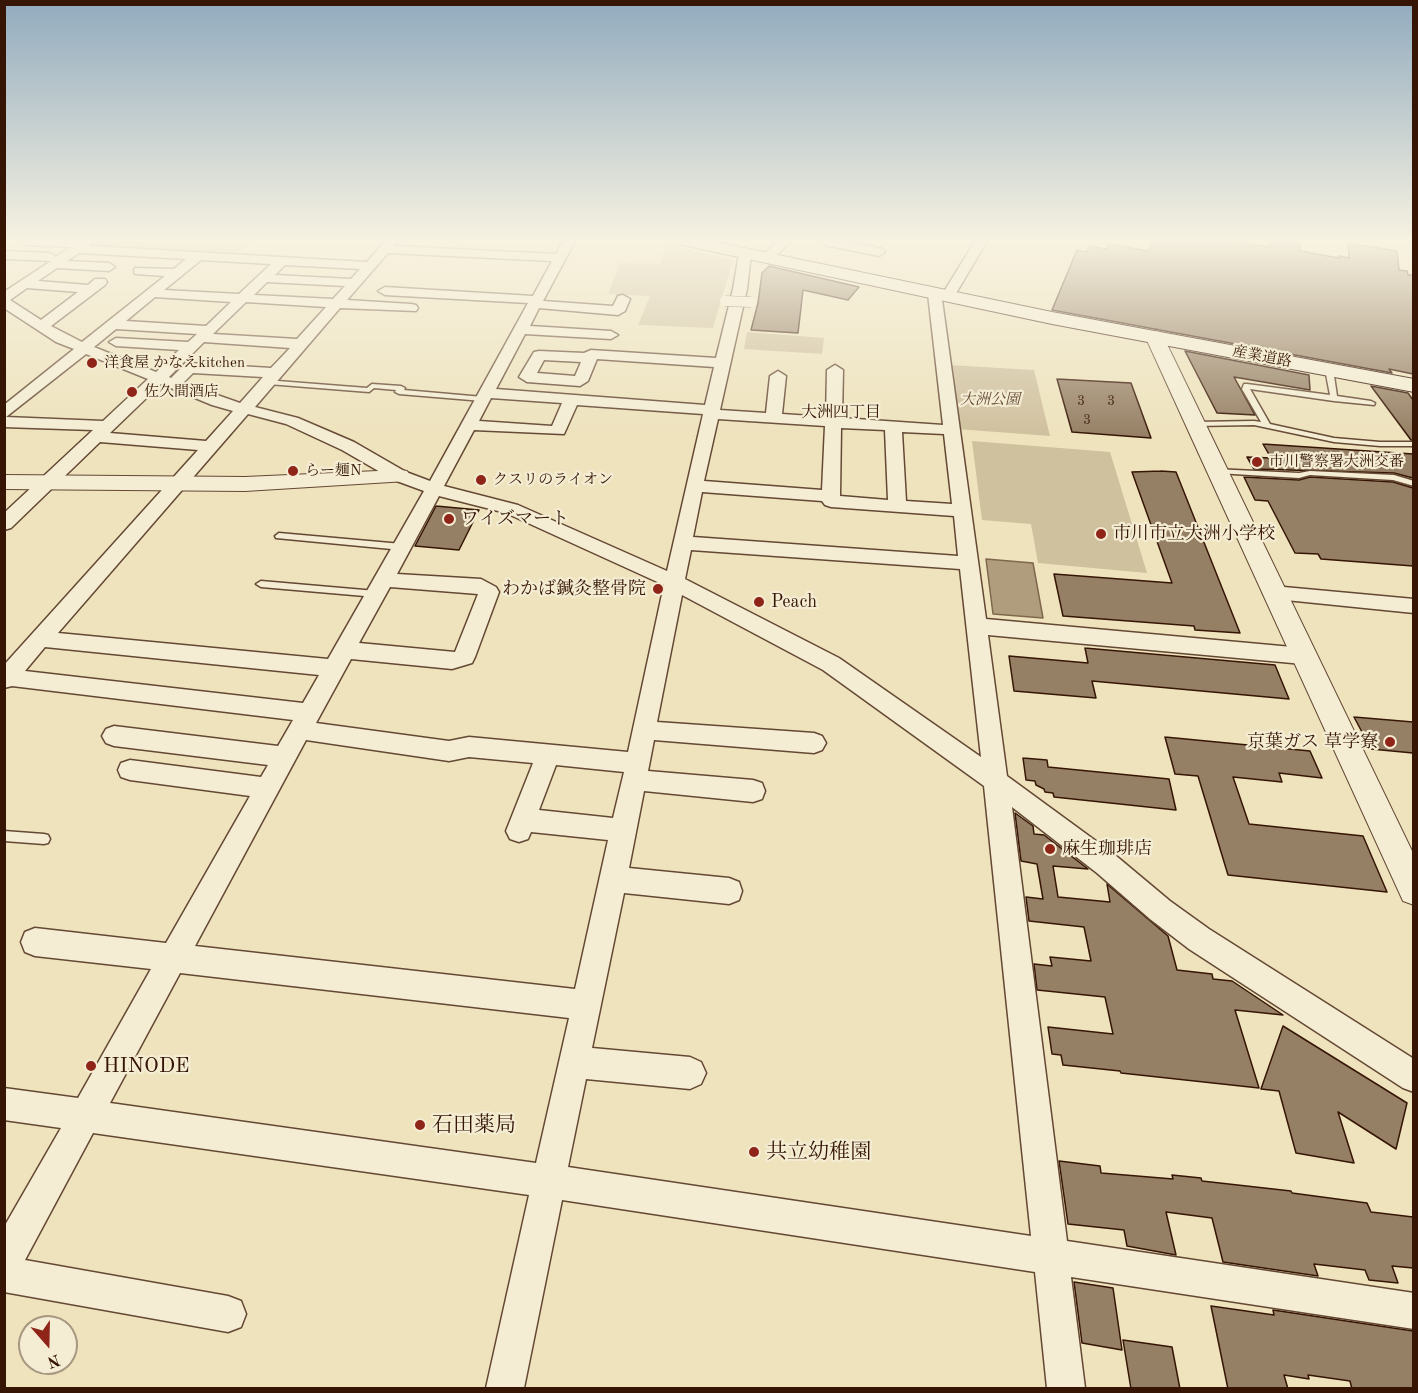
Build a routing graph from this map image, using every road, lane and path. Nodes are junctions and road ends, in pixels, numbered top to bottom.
1 (12, 306) edge
2 (69, 306) edge
3 (136, 306) edge
4 (236, 306) edge
5 (335, 306) edge
6 (361, 306) edge
7 (534, 306) edge
8 (573, 306) edge
9 (620, 306) edge
10 (736, 306) edge
11 (942, 306) edge
12 (994, 306) edge
13 (134, 308) junction
14 (411, 308) dead end
15 (158, 309) dead end
16 (204, 312) dead end
17 (227, 314) junction
18 (249, 315) dead end
19 (302, 318) dead end
20 (323, 320) junction
21 (114, 324) junction
22 (41, 327) junction
23 (520, 330) junction
24 (611, 335) dead end
25 (1154, 336) junction
26 (201, 339) junction
27 (116, 342) dead end
28 (302, 344) junction
29 (85, 348) junction
30 (590, 358) dead end
31 (722, 363) junction
32 (1329, 369) junction
33 (835, 370) dead end
34 (778, 376) dead end
35 (273, 378) junction
36 (166, 381) junction
37 (1413, 386) edge
38 (4, 395) edge
39 (25, 396) junction
40 (485, 396) junction
41 (572, 399) junction
42 (1334, 399) junction
43 (1371, 403) dead end
44 (245, 409) junction
45 (712, 412) junction
46 (4, 413) edge
47 (773, 418) junction
48 (4, 422) edge
49 (835, 422) junction
50 (1195, 424) junction
51 (1266, 424) junction
52 (469, 425) junction
53 (893, 426) junction
54 (951, 430) junction
55 (103, 432) junction
56 (1413, 444) edge
57 (212, 446) junction
58 (1217, 471) junction
59 (400, 476) junction
60 (4, 482) edge
61 (49, 482) junction
62 (1413, 484) edge
63 (176, 485) junction
64 (694, 486) junction
65 (434, 489) junction
66 (831, 496) junction
67 (897, 506) junction
68 (961, 511) junction
69 (4, 524) edge
70 (279, 536) dead end
71 (683, 543) junction
72 (402, 546) junction
73 (968, 563) junction
74 (674, 582) junction
75 (261, 584) dead end
76 (380, 587) junction
77 (1273, 593) junction
78 (1413, 606) edge
79 (976, 626) junction
80 (40, 639) junction
81 (1303, 656) junction
82 (340, 659) junction
83 (6, 679) edge
84 (305, 721) junction
85 (644, 730) junction
86 (114, 736) dead end
87 (814, 743) dead end
88 (548, 754) junction
89 (285, 757) junction
90 (130, 770) dead end
91 (636, 772) junction
92 (996, 781) junction
93 (268, 788) junction
94 (753, 791) dead end
95 (623, 830) junction
96 (4, 836) edge
97 (44, 839) dead end
98 (1407, 863) edge
99 (613, 879) junction
100 (1413, 890) edge
101 (729, 891) dead end
102 (35, 942) dead end
103 (174, 958) junction
104 (586, 1005) junction
105 (574, 1062) junction
106 (690, 1073) dead end
107 (1413, 1077) edge
108 (4, 1104) edge
109 (85, 1118) junction
110 (548, 1181) junction
111 (1050, 1256) junction
112 (4, 1262) edge
113 (4, 1274) edge
114 (1413, 1311) edge
115 (228, 1314) dead end
116 (505, 1389) edge
117 (1066, 1389) edge

1 - 22 street
2 - 22 street
3 - 13 street
4 - 17 street
5 - 20 street
6 - 14 street
7 - 23 street
8 - 9 street
10 - 31 street
11 - 54 street
12 - 25 main road, 産業道路
13 - 15 street
13 - 21 street
16 - 17 street
17 - 18 street
17 - 26 street
19 - 20 street
20 - 28 street
21 - 26 street
21 - 29 street
22 - 29 street
23 - 24 street
23 - 40 street
25 - 32 main road, 産業道路
25 - 50 street
26 - 27 street
26 - 28 street
26 - 36 street
28 - 35 street
29 - 36 street
29 - 39 street
30 - 31 street
31 - 45 street
32 - 37 main road, 産業道路
32 - 42 lane
33 - 49 street
34 - 47 street
35 - 36 street
35 - 40 lane
35 - 44 street
36 - 44 street
36 - 55 street
38 - 39 street
39 - 46 street
40 - 41 street
40 - 52 street
41 - 45 street
41 - 52 street
42 - 43 lane
42 - 51 lane
44 - 57 street
44 - 59 street
45 - 47 street
45 - 64 street
47 - 49 street
48 - 55 street
49 - 53 street
49 - 66 street
50 - 51 lane
50 - 58 street
51 - 56 lane
52 - 65 street
53 - 54 street
53 - 67 street
54 - 68 street
55 - 57 street
55 - 61 street
57 - 63 street
58 - 62 lane
58 - 77 street
59 - 63 street
59 - 65 street
60 - 61 street
61 - 63 street
61 - 69 street
63 - 80 street
64 - 66 street
64 - 71 street
65 - 72 street
65 - 74 street
66 - 67 street
67 - 68 street
68 - 73 street
70 - 72 lane
71 - 73 street
71 - 74 street
72 - 76 street
73 - 79 street
74 - 85 street
74 - 92 street
75 - 76 lane
76 - 82 street
76 - 82 street
77 - 78 street
77 - 81 street
79 - 81 street
79 - 92 street
80 - 82 street
80 - 83 street
81 - 98 street
82 - 84 street
83 - 84 street
84 - 88 street
84 - 89 street
85 - 87 street
85 - 91 street
86 - 89 street
88 - 91 street
88 - 95 street
89 - 93 street
90 - 93 street
91 - 94 street
91 - 95 street
92 - 107 street
92 - 111 street
93 - 103 street
95 - 99 street
96 - 97 lane
98 - 100 street
99 - 101 street
99 - 104 street
102 - 103 street
103 - 104 street
103 - 109 street
104 - 105 street
105 - 106 street
105 - 110 street
108 - 109 street
109 - 110 street
109 - 112 street
110 - 111 street
110 - 116 street
111 - 114 street
111 - 117 street
113 - 115 street

